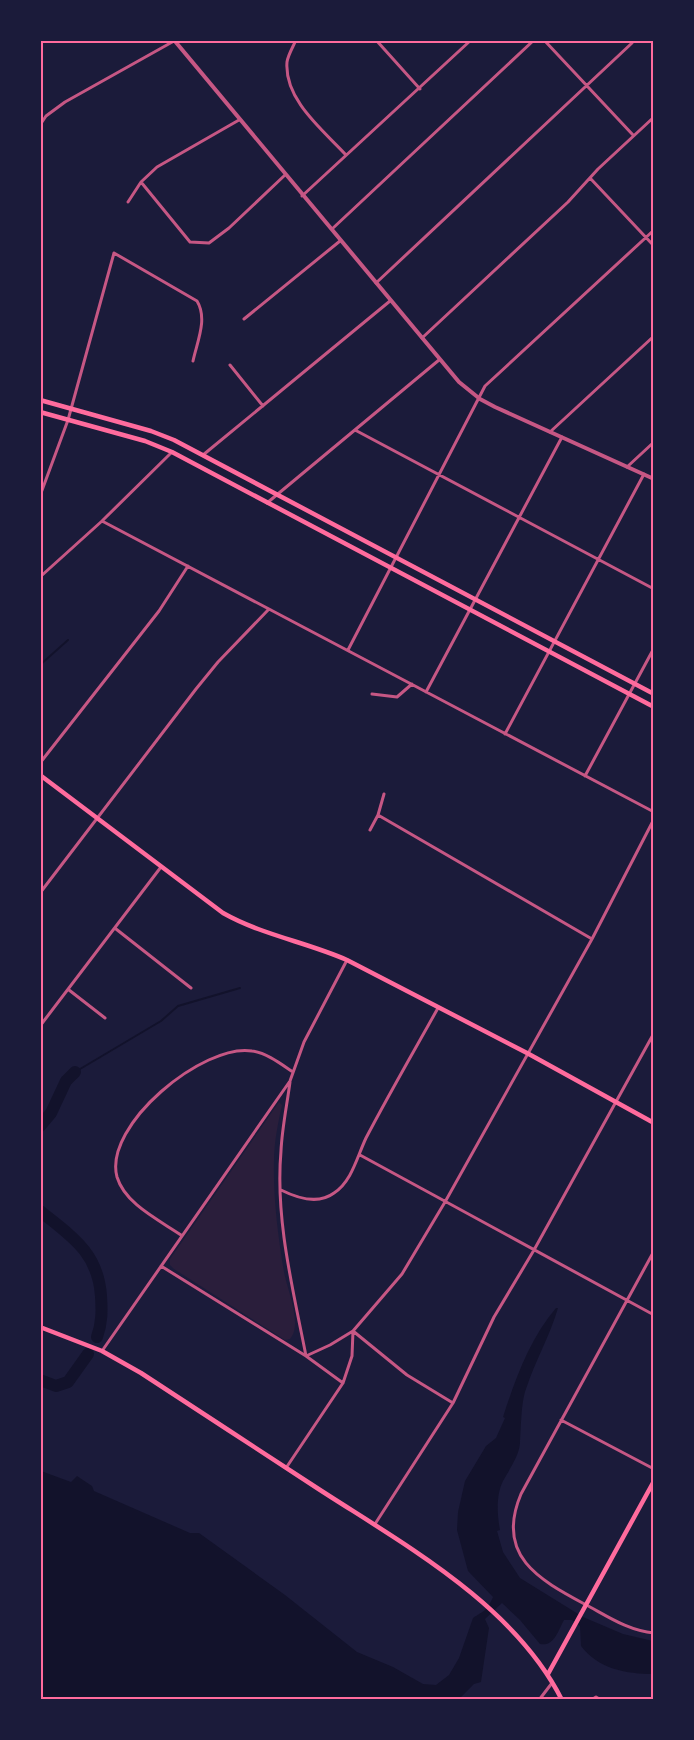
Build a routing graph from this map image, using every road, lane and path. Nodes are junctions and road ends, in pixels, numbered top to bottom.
1 (296, 40) edge
2 (376, 40) edge
3 (471, 40) edge
4 (534, 40) edge
5 (544, 40) edge
6 (174, 41) edge
7 (632, 43) dead end
8 (587, 86) junction
9 (420, 89) junction
10 (40, 111) edge
11 (46, 116) junction
12 (654, 117) edge
13 (239, 120) junction
14 (40, 125) edge
15 (633, 135) junction
16 (346, 155) junction
17 (285, 175) junction
18 (590, 177) junction
19 (141, 182) junction
20 (302, 196) junction
21 (128, 202) dead end
22 (331, 230) junction
23 (654, 230) edge
24 (645, 237) junction
25 (340, 241) junction
26 (654, 246) edge
27 (375, 283) junction
28 (390, 301) junction
29 (244, 320) dead end
30 (654, 336) edge
31 (422, 338) junction
32 (440, 360) junction
33 (193, 361) dead end
34 (230, 365) dead end
35 (480, 399) junction
36 (40, 400) edge
37 (263, 406) junction
38 (71, 408) junction
39 (40, 412) edge
40 (68, 420) junction
41 (355, 430) junction
42 (550, 432) junction
43 (562, 437) junction
44 (654, 442) edge
45 (172, 452) junction
46 (202, 455) junction
47 (627, 467) junction
48 (440, 474) junction
49 (644, 474) junction
50 (654, 478) edge
51 (41, 493) edge
52 (277, 494) junction
53 (267, 502) junction
54 (519, 518) junction
55 (102, 521) junction
56 (396, 558) junction
57 (600, 560) junction
58 (188, 566) junction
59 (391, 568) junction
60 (40, 577) edge
61 (654, 589) edge
62 (476, 599) junction
63 (269, 609) junction
64 (470, 610) junction
65 (555, 642) junction
66 (654, 648) edge
67 (348, 651) junction
68 (549, 652) junction
69 (412, 684) junction
70 (634, 684) junction
71 (426, 692) junction
72 (372, 694) dead end
73 (628, 694) junction
74 (654, 694) edge
75 (654, 707) edge
76 (505, 734) junction
77 (40, 763) edge
78 (40, 775) edge
79 (585, 776) junction
80 (384, 794) dead end
81 (654, 812) edge
82 (378, 815) junction
83 (98, 819) junction
84 (654, 819) edge
85 (370, 830) dead end
86 (161, 866) junction
87 (40, 893) edge
88 (116, 928) junction
89 (592, 939) junction
90 (347, 960) junction
91 (191, 988) dead end
92 (69, 990) junction
93 (438, 1008) junction
94 (105, 1018) dead end
95 (40, 1026) edge
96 (654, 1033) edge
97 (527, 1053) junction
98 (293, 1072) junction
99 (290, 1081) junction
100 (615, 1103) junction
101 (654, 1123) edge
102 (360, 1155) junction
103 (281, 1190) junction
104 (445, 1202) junction
105 (181, 1236) junction
106 (534, 1250) junction
107 (654, 1251) edge
108 (161, 1266) junction
109 (626, 1300) junction
110 (654, 1316) edge
111 (40, 1327) edge
112 (353, 1331) junction
113 (102, 1350) junction
114 (306, 1356) junction
115 (343, 1383) junction
116 (453, 1403) junction
117 (561, 1420) junction
118 (286, 1468) junction
119 (654, 1468) edge
120 (654, 1481) edge
121 (375, 1525) junction
122 (586, 1605) junction
123 (654, 1634) edge
124 (548, 1674) junction
125 (553, 1682) junction
126 (540, 1700) edge
127 (562, 1700) edge
128 (591, 1700) edge
129 (601, 1700) edge

1 - 16 street
2 - 9 street
3 - 9 street
4 - 22 street
5 - 8 street
6 - 11 street
6 - 13 street
7 - 8 street
8 - 15 street
8 - 27 street
9 - 16 street
10 - 11 street
11 - 14 street
12 - 15 street
13 - 17 street
13 - 19 street
15 - 18 street
16 - 20 street
17 - 19 street
17 - 20 street
18 - 24 street
18 - 31 street
19 - 21 street
20 - 22 street
22 - 25 street
23 - 24 street
24 - 26 street
24 - 35 street
25 - 27 street
25 - 29 street
27 - 28 street
28 - 31 street
28 - 37 street
30 - 42 street
31 - 32 street
32 - 35 street
32 - 41 street
33 - 38 street
34 - 37 street
35 - 42 street
35 - 48 street
36 - 38 main road
37 - 46 street
38 - 40 street
38 - 46 main road
39 - 40 main road
40 - 45 main road
40 - 51 street
41 - 48 street
41 - 52 street
42 - 43 street
43 - 47 street
43 - 54 street
44 - 47 street
45 - 53 main road
45 - 55 street
46 - 52 main road
47 - 49 street
48 - 54 street
48 - 56 street
49 - 50 street
49 - 57 street
52 - 53 street
52 - 56 main road
53 - 59 main road
54 - 57 street
54 - 62 street
55 - 58 street
55 - 60 street
56 - 59 street
56 - 62 main road
57 - 61 street
57 - 65 street
58 - 63 street
58 - 77 street
59 - 64 main road
59 - 67 street
62 - 64 street
62 - 65 main road
63 - 67 street
63 - 83 street
64 - 68 main road
64 - 71 street
65 - 68 street
65 - 70 main road
66 - 70 street
67 - 69 street
68 - 73 main road
68 - 76 street
69 - 71 street
69 - 72 street
70 - 73 street
70 - 74 main road
71 - 76 street
73 - 75 main road
73 - 79 street
76 - 79 street
78 - 83 main road
79 - 81 street
80 - 82 street
82 - 85 street
82 - 89 street
83 - 86 main road
83 - 87 street
84 - 89 street
86 - 88 street
86 - 90 main road
88 - 91 street
88 - 92 street
89 - 97 street
90 - 93 main road
90 - 98 street
92 - 94 street
92 - 95 street
93 - 97 main road
93 - 102 street
96 - 100 street
97 - 100 main road
97 - 104 street
98 - 99 street
98 - 105 street
99 - 103 street
99 - 105 street
100 - 101 main road
100 - 106 street
102 - 103 street
102 - 104 street
103 - 114 street
104 - 106 street
104 - 112 street
105 - 108 street
106 - 109 street
106 - 116 street
107 - 109 street
108 - 113 street
108 - 114 street
109 - 110 street
109 - 117 street
111 - 113 main road
112 - 114 street
112 - 115 street
112 - 116 street
113 - 118 main road
114 - 115 street
115 - 118 street
116 - 121 street
117 - 119 street
117 - 122 street
118 - 121 main road
120 - 122 main road
121 - 124 main road
122 - 123 street
122 - 124 main road
124 - 125 main road
125 - 126 street
125 - 127 main road
128 - 129 street

